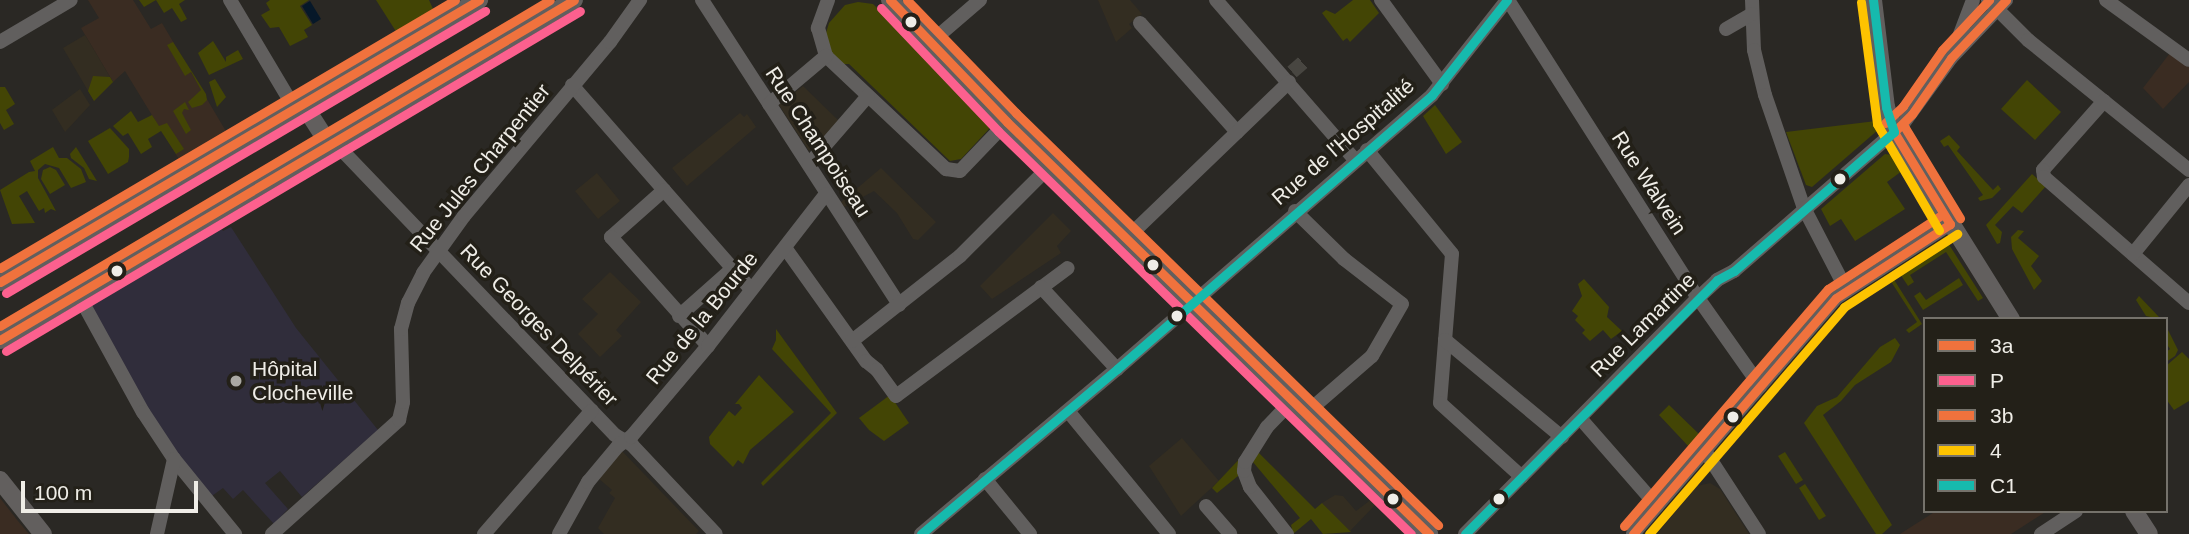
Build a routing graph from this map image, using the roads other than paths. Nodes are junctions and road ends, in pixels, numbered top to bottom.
1 (71, 0) edge
2 (230, 0) edge
3 (480, 0) edge
4 (574, 0) edge
5 (640, 0) edge
6 (702, 0) edge
7 (815, 0) edge
8 (828, 0) edge
9 (890, 0) edge
10 (980, 0) edge
11 (1216, 0) edge
12 (1381, 0) edge
13 (1508, 0) edge
14 (1873, 0) edge
15 (1973, 0) edge
16 (2106, 0) edge
17 (1997, 3) edge
18 (1752, 7) edge
19 (820, 17) junction
20 (1140, 23) dead end
21 (1726, 29) dead end
22 (0, 42) edge
23 (930, 43) junction
24 (825, 55) junction
25 (1951, 58) junction
26 (2189, 60) edge
27 (1289, 82) junction
28 (1442, 84) junction
29 (572, 85) junction
30 (868, 96) junction
31 (2104, 101) junction
32 (769, 104) junction
33 (299, 106) junction
34 (1007, 122) junction
35 (1237, 132) junction
36 (1894, 132) junction
37 (334, 142) junction
38 (1367, 150) junction
39 (1354, 160) junction
40 (809, 164) junction
41 (1052, 164) junction
42 (2189, 170) edge
43 (2189, 185) edge
44 (664, 190) junction
45 (826, 194) junction
46 (1804, 208) junction
47 (1295, 211) junction
48 (1950, 224) junction
49 (1127, 238) junction
50 (786, 249) junction
51 (439, 250) junction
52 (2133, 254) junction
53 (733, 268) junction
54 (1068, 268) dead end
55 (0, 282) edge
56 (1041, 287) junction
57 (750, 288) junction
58 (1847, 291) junction
59 (78, 294) junction
60 (1698, 298) junction
61 (1192, 302) junction
62 (2189, 303) edge
63 (899, 306) junction
64 (679, 316) junction
65 (2010, 317) edge
66 (0, 340) edge
67 (1445, 340) junction
68 (852, 341) junction
69 (708, 346) junction
70 (1117, 369) junction
71 (1760, 386) junction
72 (1298, 408) junction
73 (592, 410) junction
74 (1068, 411) junction
75 (1580, 418) junction
76 (1562, 437) junction
77 (625, 442) junction
78 (1705, 452) junction
79 (174, 459) junction
80 (1522, 477) junction
81 (985, 479) junction
82 (0, 481) edge
83 (1206, 506) dead end
84 (1657, 506) junction
85 (2073, 513) edge
86 (2135, 513) edge
87 (43, 534) edge
88 (157, 534) edge
89 (235, 534) edge
90 (272, 534) edge
91 (484, 534) edge
92 (559, 534) edge
93 (716, 534) edge
94 (921, 534) edge
95 (1030, 534) edge
96 (1169, 534) edge
97 (1230, 534) edge
98 (1287, 534) edge
99 (1429, 534) edge
100 (1465, 534) edge
101 (1633, 534) edge
102 (1759, 534) edge
103 (2041, 534) edge
104 (2149, 534) edge

1 - 22 street
2 - 33 street
3 - 33 main road
4 - 37 main road
5 - 29 street, Rue Jules Charpentier
6 - 32 street, Rue Champoiseau
7 - 19 street
8 - 19 street
9 - 23 main road
10 - 23 street
11 - 27 street
12 - 28 street
13 - 28 street, Rue de l'Hospitalité
13 - 60 street, Rue Walvein
14 - 36 main road
15 - 25 street
16 - 26 street
17 - 25 street
17 - 31 street
18 - 21 street
18 - 46 street
19 - 24 street
20 - 35 street
23 - 34 main road
24 - 30 street
24 - 32 street
25 - 36 street, Rue Lamartine
27 - 35 street
27 - 39 street
28 - 38 street, Rue de l'Hospitalité
29 - 44 street
29 - 51 street, Rue Jules Charpentier
30 - 34 street
30 - 40 street
31 - 42 street
31 - 52 street
32 - 40 street, Rue Champoiseau
33 - 37 main road
33 - 55 main road
34 - 41 main road
35 - 49 street
36 - 46 street, Rue Lamartine
36 - 48 main road
37 - 51 street, Rue Georges Delpérier
37 - 59 main road
38 - 39 street, Rue de l'Hospitalité
38 - 67 street
39 - 47 street, Rue de l'Hospitalité
40 - 45 street, Rue Champoiseau
41 - 49 main road
41 - 63 street
43 - 52 street
44 - 53 street
44 - 64 street
45 - 50 street, Rue de la Bourde
45 - 63 street, Rue Champoiseau
46 - 58 street
46 - 60 street, Rue Lamartine
47 - 61 street, Rue de l'Hospitalité
47 - 72 street
48 - 58 street
48 - 65 main road
49 - 61 main road
50 - 57 street, Rue de la Bourde
50 - 68 street
51 - 73 street, Rue Georges Delpérier
51 - 90 street, Rue Jules Charpentier
52 - 62 street
53 - 57 street
53 - 64 street
54 - 56 street
56 - 68 street
56 - 70 street
57 - 69 street, Rue de la Bourde
58 - 71 street
59 - 66 main road
59 - 79 street
60 - 71 street, Rue Walvein
60 - 75 street, Rue Lamartine
61 - 70 street, Rue de l'Hospitalité
61 - 72 main road
63 - 68 street
64 - 69 street
67 - 76 street
67 - 80 street
69 - 77 street, Rue de la Bourde
70 - 74 street, Rue de l'Hospitalité
71 - 78 street
72 - 98 street
72 - 99 main road
73 - 77 street, Rue Georges Delpérier
73 - 91 street
74 - 81 street, Rue de l'Hospitalité
74 - 96 street
75 - 76 street, Rue Lamartine
75 - 84 street
76 - 80 street, Rue Lamartine
77 - 92 street, Rue de la Bourde
77 - 93 street, Rue Georges Delpérier
78 - 84 street
78 - 102 street
79 - 88 street
79 - 89 street
80 - 100 street, Rue Lamartine
81 - 94 street, Rue de l'Hospitalité
81 - 95 street
82 - 87 main road
83 - 97 street
84 - 101 street
85 - 103 street
86 - 104 main road

